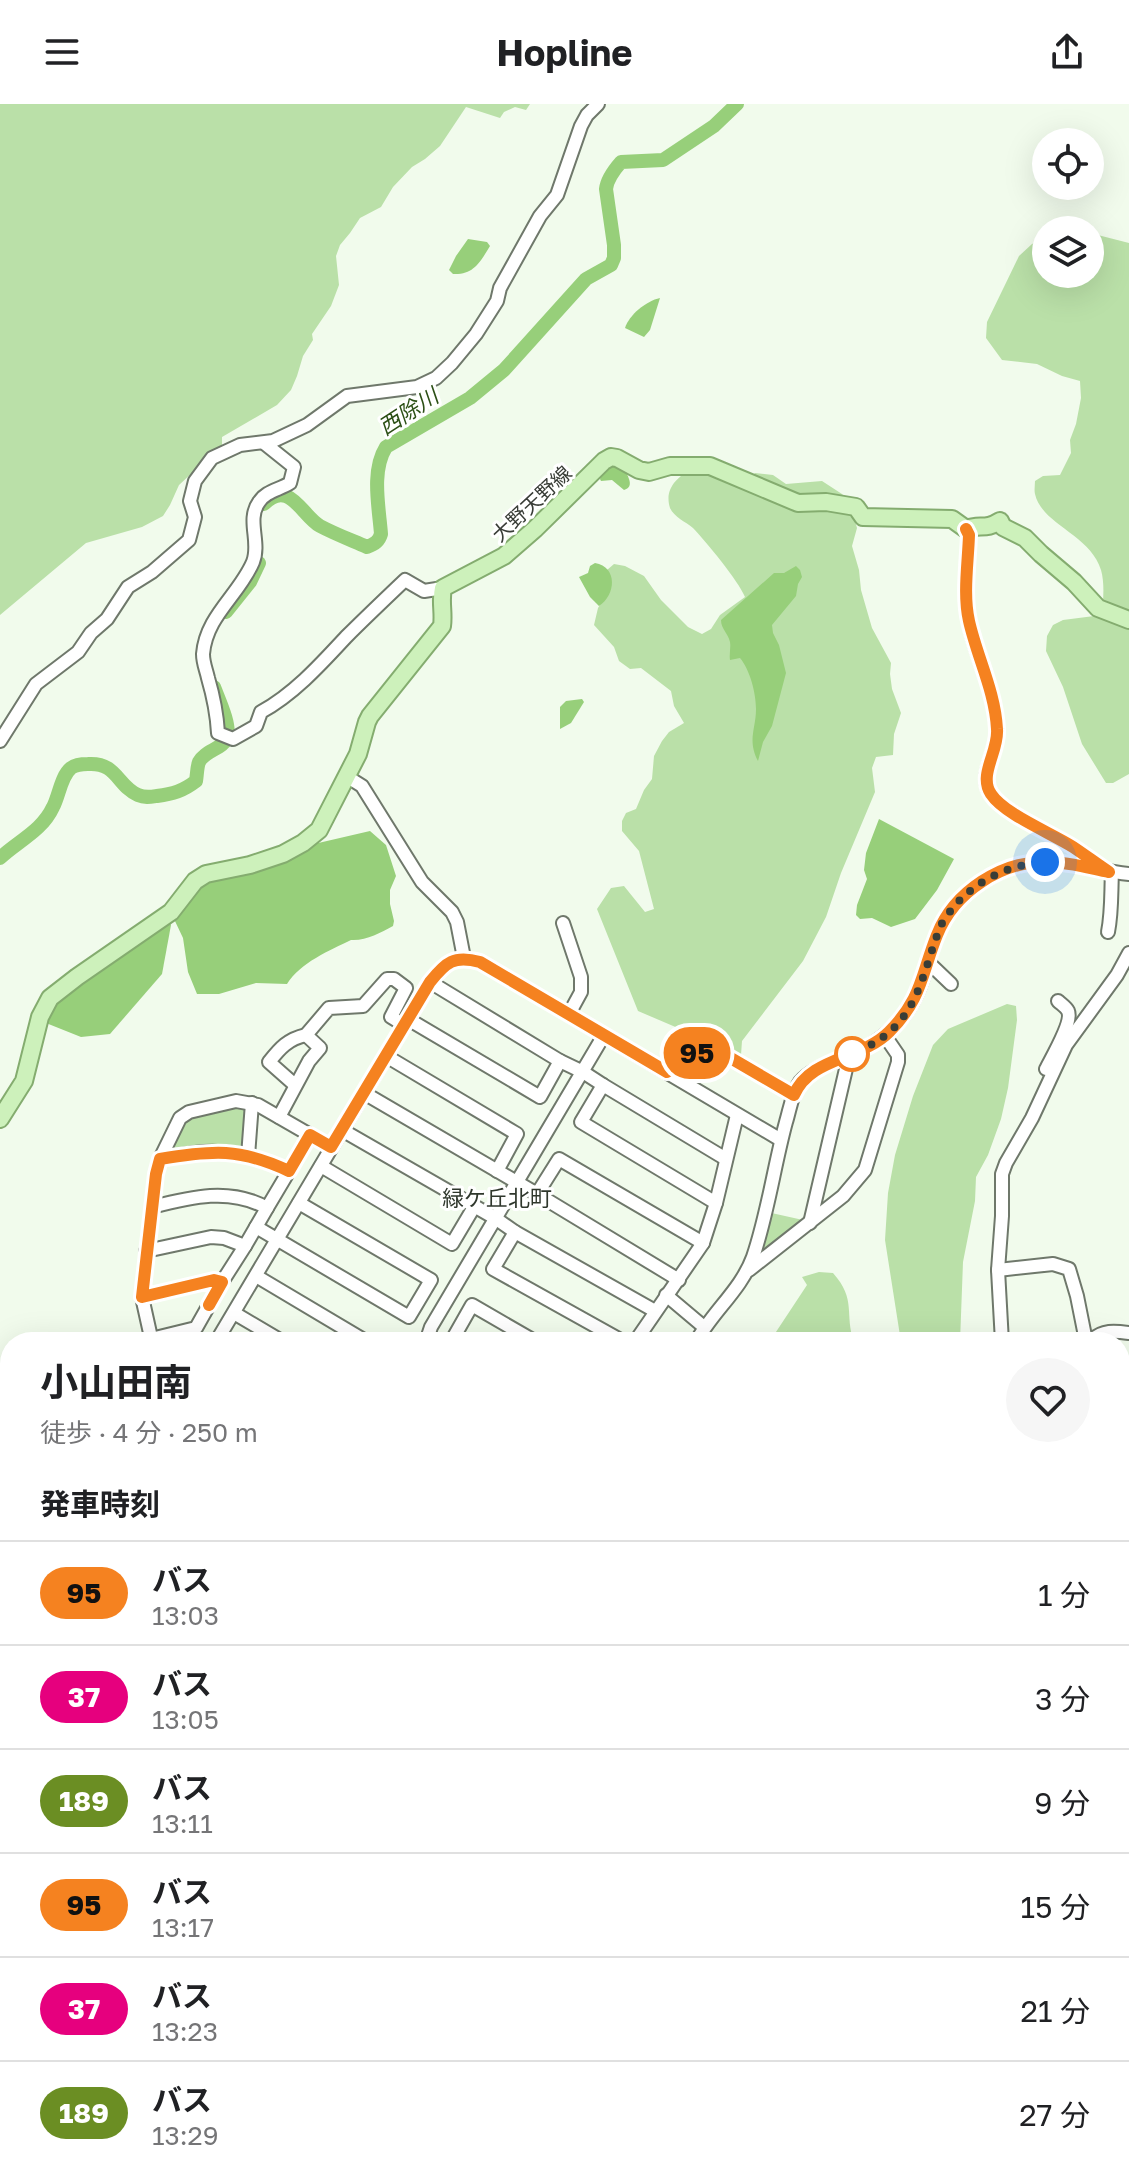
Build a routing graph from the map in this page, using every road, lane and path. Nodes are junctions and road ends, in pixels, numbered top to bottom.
1 (598, 104) edge
2 (264, 443) junction
3 (966, 529) junction
4 (443, 588) junction
5 (1129, 620) edge
6 (0, 741) edge
7 (346, 776) junction
8 (1110, 872) junction
9 (1129, 874) edge
10 (563, 923) dead end
11 (1108, 932) dead end
12 (1129, 953) edge
13 (464, 958) junction
14 (928, 962) junction
15 (430, 982) junction
16 (951, 984) dead end
17 (1058, 1001) dead end
18 (569, 1014) junction
19 (406, 1022) junction
20 (306, 1035) junction
21 (604, 1035) junction
22 (885, 1036) junction
23 (386, 1056) junction
24 (849, 1056) junction
25 (560, 1061) junction
26 (583, 1072) junction
27 (667, 1072) junction
28 (295, 1085) junction
29 (603, 1085) junction
30 (364, 1093) junction
31 (794, 1095) junction
32 (540, 1097) junction
33 (252, 1103) junction
34 (560, 1110) junction
35 (737, 1115) junction
36 (279, 1117) junction
37 (0, 1119) edge
38 (581, 1122) junction
39 (1028, 1124) junction
40 (342, 1130) junction
41 (310, 1135) junction
42 (781, 1140) junction
43 (331, 1147) junction
44 (248, 1156) junction
45 (160, 1159) junction
46 (726, 1159) junction
47 (321, 1166) junction
48 (289, 1171) junction
49 (497, 1171) junction
50 (517, 1183) junction
51 (537, 1194) junction
52 (299, 1203) junction
53 (716, 1203) junction
54 (152, 1207) junction
55 (474, 1207) junction
56 (267, 1208) junction
57 (495, 1218) junction
58 (810, 1223) junction
59 (256, 1227) junction
60 (515, 1232) junction
61 (278, 1239) junction
62 (703, 1243) junction
63 (245, 1246) junction
64 (146, 1251) junction
65 (998, 1270) junction
66 (745, 1274) junction
67 (256, 1276) junction
68 (431, 1280) junction
69 (679, 1280) junction
70 (222, 1282) junction
71 (451, 1292) junction
72 (666, 1295) junction
73 (142, 1297) junction
74 (472, 1305) junction
75 (655, 1311) junction
76 (234, 1313) junction
77 (704, 1327) junction
78 (149, 1332) edge
79 (182, 1332) edge
80 (222, 1332) edge
81 (266, 1332) edge
82 (350, 1332) edge
83 (429, 1332) edge
84 (457, 1332) edge
85 (519, 1332) edge
86 (606, 1332) edge
87 (641, 1332) edge
88 (701, 1332) edge
89 (1001, 1332) edge
90 (1084, 1332) edge

1 - 2 street
2 - 4 street
2 - 6 street
3 - 4 main road, 大野天野線
3 - 5 main road, 大野天野線
3 - 8 street
4 - 7 main road
7 - 13 street
7 - 37 main road
8 - 9 street
8 - 11 street
8 - 14 street
10 - 18 street
12 - 39 street
13 - 15 street
13 - 18 street
14 - 16 street
14 - 22 street
15 - 19 street
15 - 25 street
17 - 39 street
18 - 21 street
19 - 20 street
19 - 23 street
19 - 32 street
20 - 28 street
20 - 28 street
21 - 26 street
21 - 27 street
22 - 24 street
22 - 58 street
23 - 30 street
23 - 49 street
24 - 31 street
24 - 58 street
25 - 26 street
25 - 32 street
26 - 29 street
26 - 34 street
27 - 31 street
27 - 35 street
28 - 36 street
29 - 38 street
29 - 46 street
30 - 40 street
30 - 49 street
31 - 42 street
32 - 34 street
33 - 36 street
33 - 44 street
33 - 45 street
34 - 38 street
34 - 50 street
35 - 42 street
35 - 46 street
36 - 41 street
38 - 53 street
39 - 65 street
40 - 43 street
40 - 55 street
41 - 43 street
41 - 48 street
42 - 66 street
43 - 47 street
44 - 45 street
44 - 48 street
45 - 54 street
46 - 53 street
47 - 52 street
47 - 55 street
48 - 56 street
49 - 50 street
50 - 51 street
50 - 57 street
51 - 62 street
51 - 69 street
52 - 61 street
52 - 68 street
53 - 62 street
54 - 56 street
54 - 64 street
55 - 57 street
56 - 59 street
57 - 60 street
57 - 71 street
58 - 66 street
59 - 61 street
59 - 63 street
60 - 75 street
60 - 86 street
61 - 67 street
61 - 68 street
62 - 69 street
63 - 64 street
63 - 70 street
64 - 73 street
65 - 89 street
65 - 90 street
66 - 77 street
67 - 76 street
67 - 82 street
68 - 71 street
69 - 72 street
70 - 73 street
70 - 79 street
71 - 74 street
71 - 83 street
72 - 75 street
72 - 77 street
73 - 78 street
74 - 84 street
74 - 85 street
75 - 87 street
76 - 80 street
76 - 81 street
77 - 88 street

